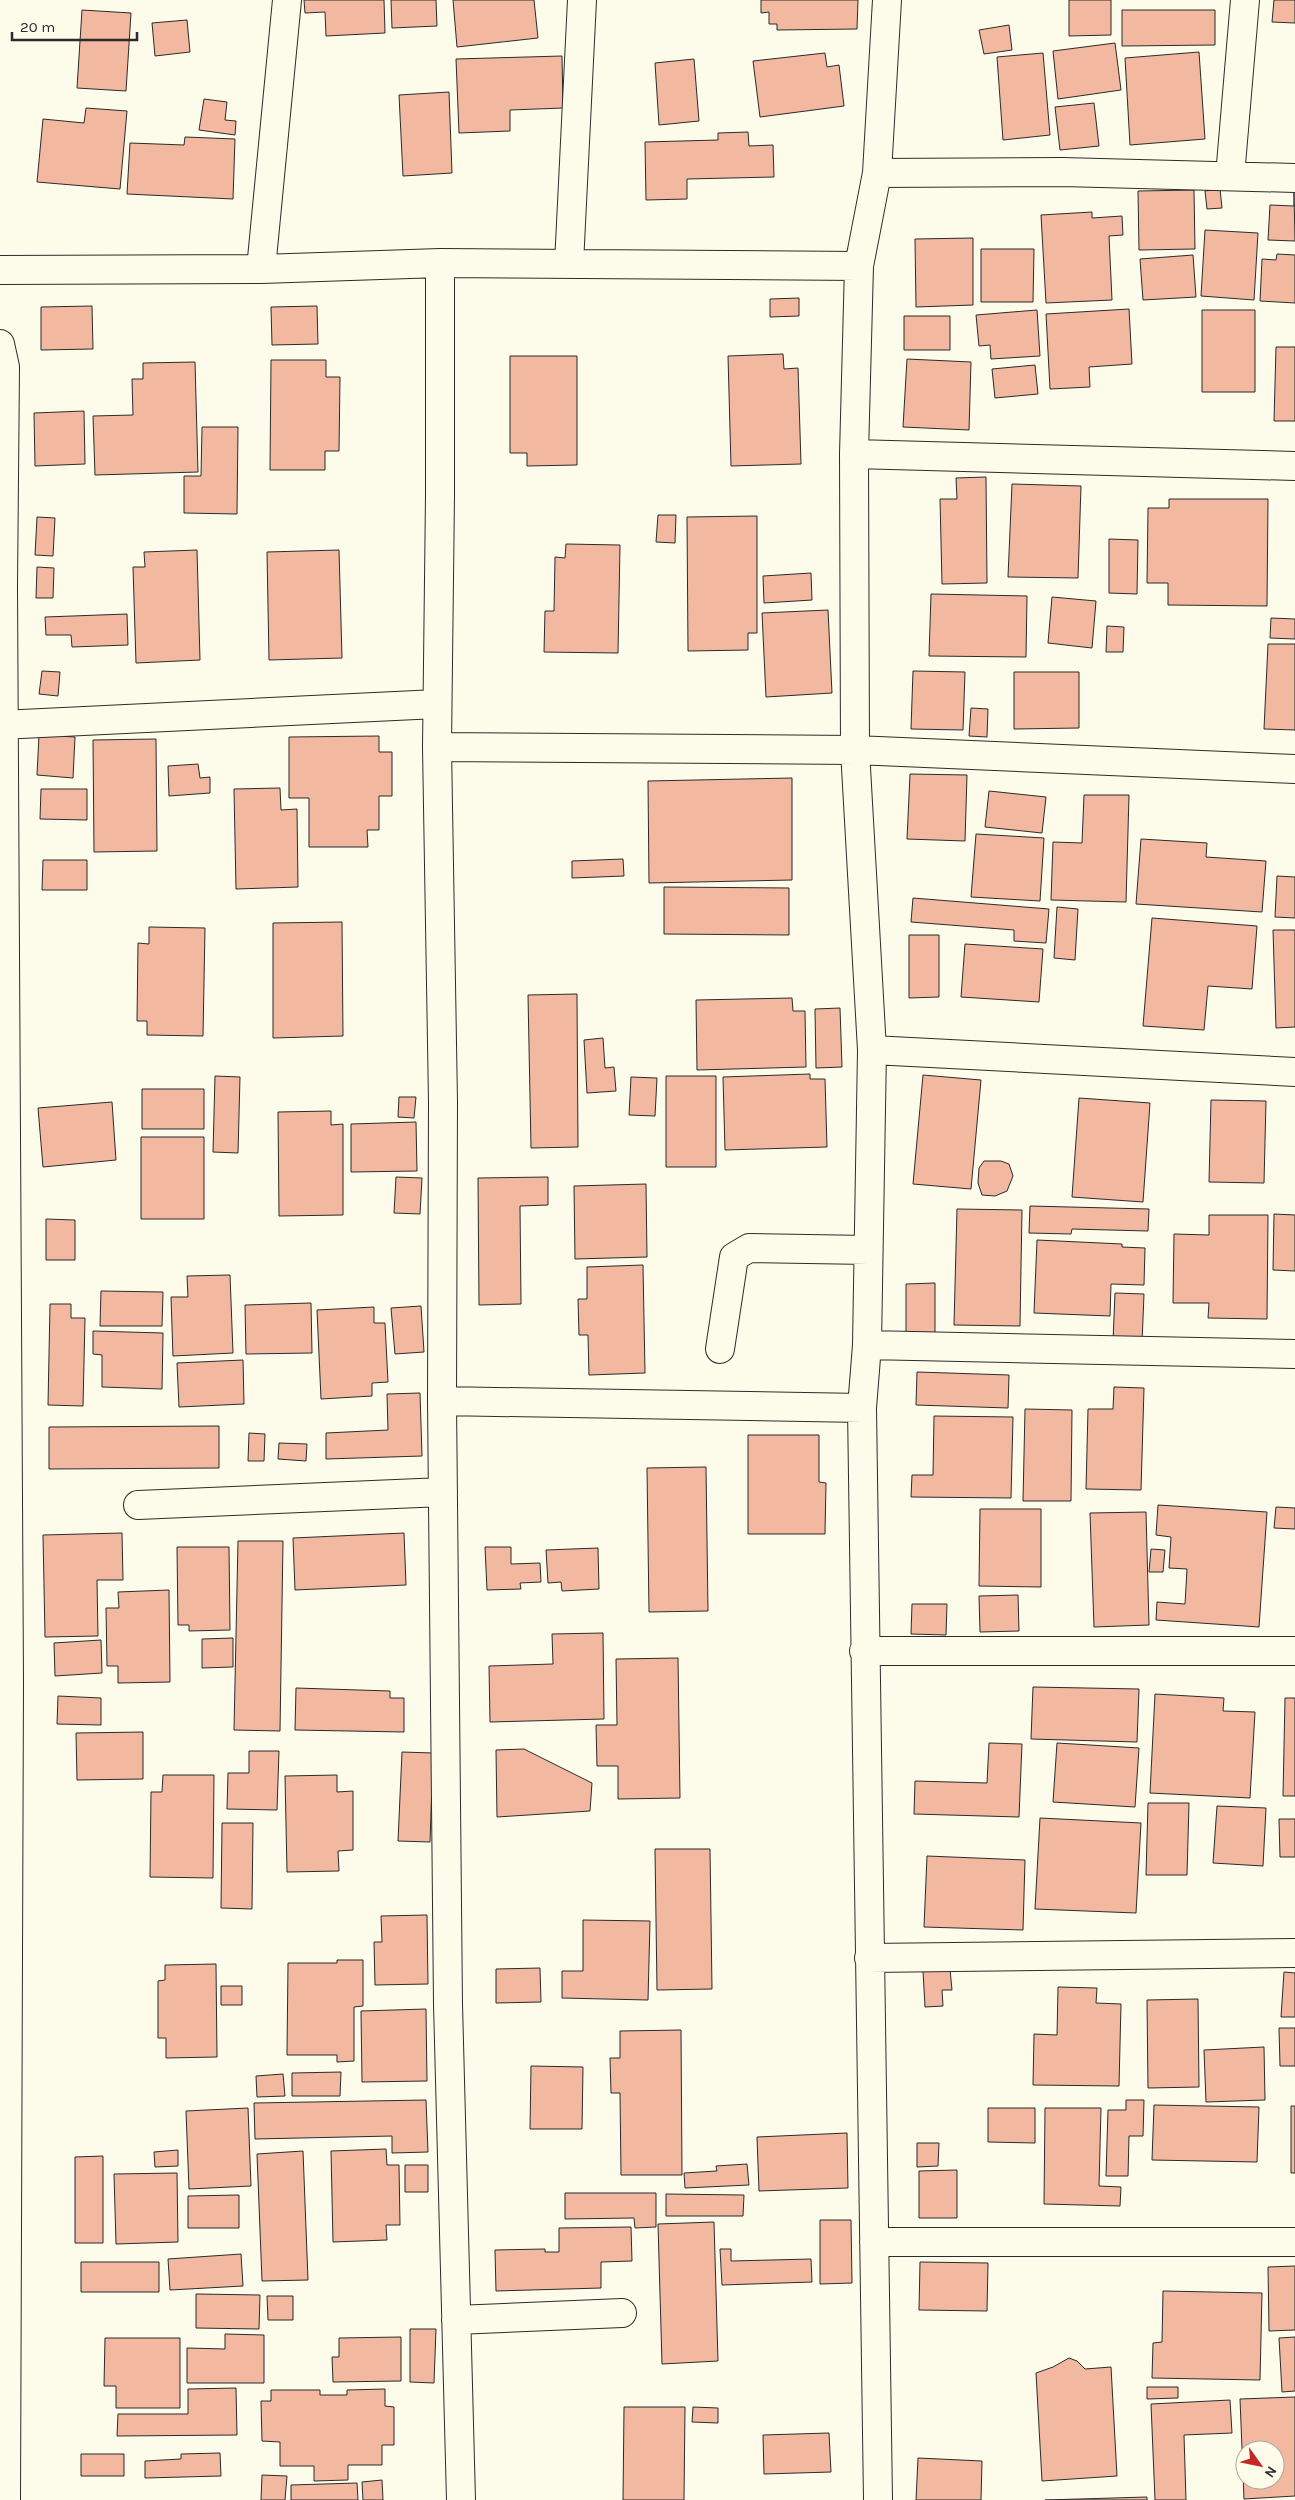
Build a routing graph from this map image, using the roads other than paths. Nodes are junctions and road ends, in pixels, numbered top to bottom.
1 (287, 0) edge
2 (582, 0) edge
3 (886, 0) edge
4 (1245, 0) edge
5 (876, 173) junction
6 (1230, 176) junction
7 (1295, 178) edge
8 (440, 263) junction
9 (569, 264) junction
10 (859, 266) junction
11 (261, 269) junction
12 (0, 270) edge
13 (0, 344) edge
14 (854, 454) junction
15 (1295, 466) edge
16 (437, 704) junction
17 (2, 725) edge
18 (437, 747) junction
19 (855, 750) junction
20 (1295, 768) edge
21 (872, 1050) junction
22 (1295, 1072) edge
23 (868, 1250) junction
24 (867, 1345) junction
25 (720, 1349) dead end
26 (1295, 1354) edge
27 (442, 1402) junction
28 (862, 1408) junction
29 (443, 1492) junction
30 (138, 1505) dead end
31 (4, 1557) edge
32 (864, 1651) junction
33 (1295, 1651) edge
34 (5, 1682) edge
35 (1295, 1953) edge
36 (869, 1958) junction
37 (874, 2242) junction
38 (1295, 2242) edge
39 (622, 2313) dead end
40 (456, 2320) junction
41 (6, 2500) edge
42 (461, 2500) edge
43 (878, 2500) edge

1 - 11 street
2 - 9 street
3 - 5 street
4 - 6 street
5 - 6 street
5 - 10 street
6 - 7 street
8 - 9 street
8 - 11 street
8 - 16 street
9 - 10 street
10 - 14 street
11 - 12 street
13 - 17 street
14 - 15 street
14 - 19 street
16 - 17 street
16 - 18 street
17 - 31 street
18 - 19 street
18 - 27 street
19 - 20 street
19 - 21 street
21 - 22 street
21 - 23 street
23 - 24 street
23 - 25 street
24 - 26 street
24 - 28 street
27 - 28 street
27 - 29 street
28 - 32 street
29 - 30 street
29 - 40 street
31 - 34 street
32 - 33 street
32 - 36 street
34 - 41 street
35 - 36 street
36 - 37 street
37 - 38 street
37 - 43 street
39 - 40 street
40 - 42 street

